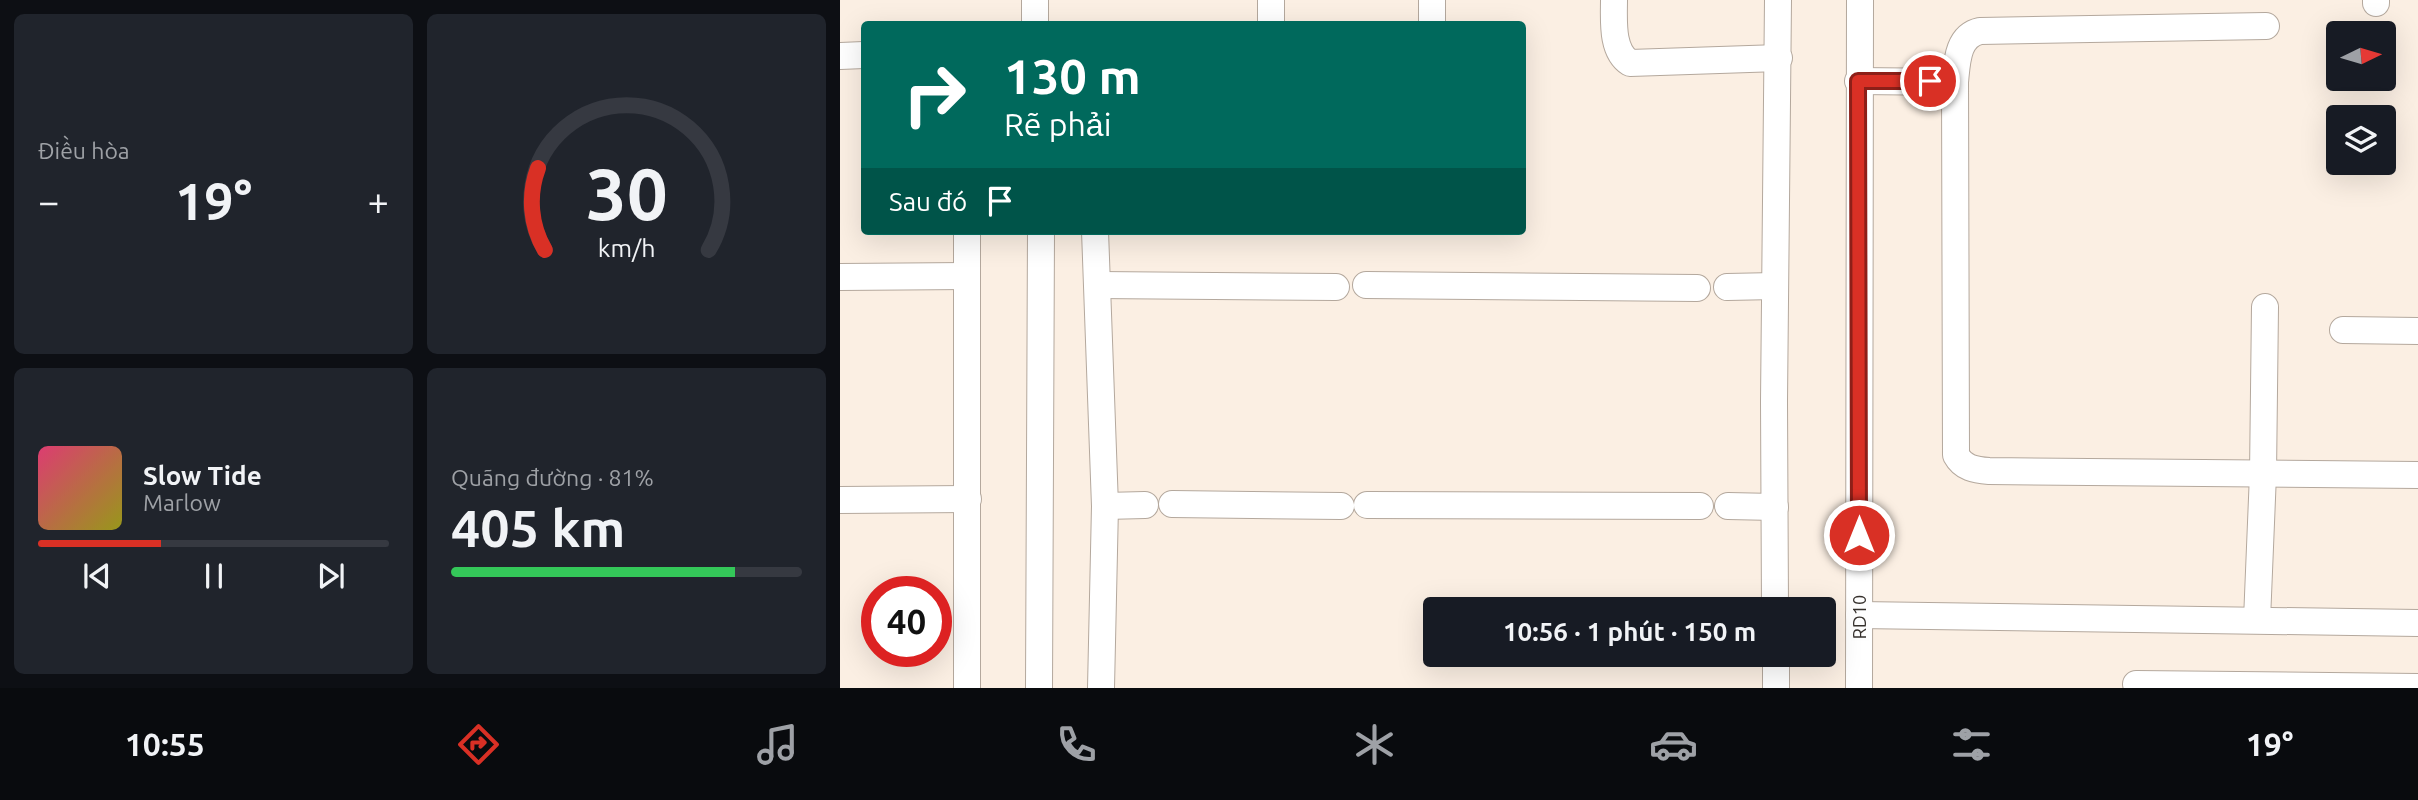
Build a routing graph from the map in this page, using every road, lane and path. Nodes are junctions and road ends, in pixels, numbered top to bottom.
1 (1035, 0) edge
2 (1271, 0) edge
3 (1432, 0) edge
4 (1614, 0) edge
5 (1778, 0) edge
6 (1860, 0) edge
7 (1035, 21) edge
8 (1270, 21) edge
9 (1432, 21) edge
10 (2266, 26) dead end
11 (861, 55) edge
12 (840, 56) edge
13 (1779, 58) junction
14 (1858, 81) junction
15 (1955, 82) junction
16 (967, 235) edge
17 (1041, 235) edge
18 (1095, 235) edge
19 (967, 276) junction
20 (840, 277) edge
21 (1098, 285) junction
22 (1366, 285) dead end
23 (1775, 286) junction
24 (1336, 287) dead end
25 (1727, 287) dead end
26 (1697, 288) dead end
27 (2265, 307) dead end
28 (2343, 330) dead end
29 (2418, 331) edge
30 (2263, 474) junction
31 (2418, 475) edge
32 (968, 499) junction
33 (840, 500) edge
34 (1172, 504) dead end
35 (1145, 505) dead end
36 (1105, 506) junction
37 (1700, 506) dead end
38 (1728, 506) dead end
39 (1775, 507) junction
40 (1775, 597) edge
41 (1859, 615) junction
42 (2257, 620) junction
43 (2418, 623) edge
44 (1776, 667) edge
45 (2136, 684) dead end
46 (2418, 687) edge
47 (967, 688) edge
48 (1039, 688) edge
49 (1101, 688) edge
50 (1776, 688) edge
51 (1859, 688) edge

1 - 7 street
2 - 8 street
3 - 9 street
4 - 13 street
5 - 13 street
6 - 14 street, RD10
10 - 15 street
11 - 12 street
13 - 23 street
14 - 15 street
14 - 41 street, RD10
15 - 30 street
16 - 19 street
17 - 48 street
18 - 21 street
19 - 20 street
19 - 32 street
21 - 24 street
21 - 36 street
22 - 26 street
23 - 25 street
23 - 39 street
27 - 30 street
28 - 29 street
30 - 31 street
30 - 42 street
32 - 33 street
32 - 47 street
34 - 37 street
35 - 36 street
36 - 49 street
38 - 39 street
39 - 40 street
41 - 42 street
41 - 51 street, RD10
42 - 43 street
44 - 50 street
45 - 46 street

